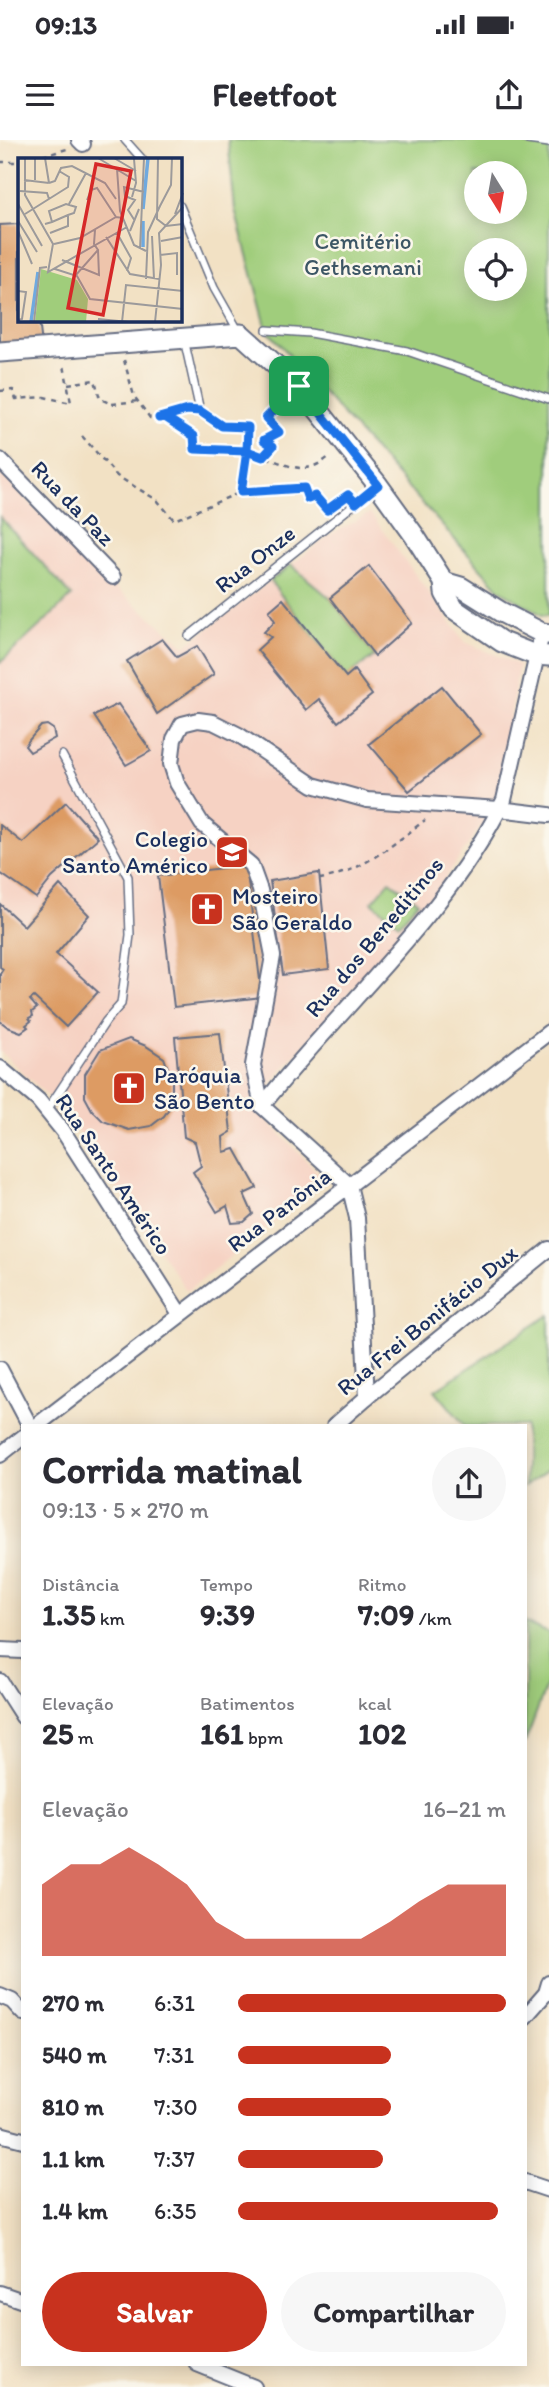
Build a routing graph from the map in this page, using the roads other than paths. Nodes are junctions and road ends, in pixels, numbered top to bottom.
1 (125, 140) edge
2 (527, 140) edge
3 (549, 143) edge
4 (141, 158) edge
5 (182, 211) edge
6 (267, 330) dead end
7 (241, 334) junction
8 (184, 338) junction
9 (0, 352) edge
10 (549, 399) edge
11 (200, 411) road end
12 (0, 460) edge
13 (378, 485) junction
14 (113, 577) dead end
15 (444, 582) junction
16 (545, 633) edge
17 (189, 636) dead end
18 (542, 655) edge
19 (62, 755) dead end
20 (499, 809) junction
21 (549, 815) edge
22 (549, 1032) edge
23 (0, 1068) edge
24 (262, 1106) junction
25 (47, 1111) junction
26 (349, 1185) junction
27 (549, 1249) edge
28 (180, 1314) junction
29 (0, 1369) edge
30 (367, 1396) junction
31 (29, 1424) edge
32 (39, 1424) edge
33 (336, 1424) edge
34 (21, 1439) edge
35 (0, 1455) edge
36 (0, 1650) edge
37 (21, 1651) edge
38 (0, 1681) edge
39 (21, 1714) edge
40 (549, 1983) edge
41 (0, 1996) edge
42 (21, 2011) edge
43 (527, 2015) edge
44 (0, 2134) edge
45 (21, 2139) edge
46 (527, 2183) edge
47 (549, 2190) edge
48 (0, 2293) edge
49 (21, 2300) edge
50 (214, 2368) edge
51 (254, 2387) edge

1 - 4 lane
2 - 3 lane
5 - 7 lane
6 - 10 lane
7 - 8 street
7 - 13 street
8 - 9 street
8 - 11 lane
12 - 14 street, Rua da Paz
13 - 15 street
13 - 17 lane, Rua Onze
15 - 16 street
15 - 18 street
16 - 18 street, Rua dos Beneditinos
18 - 20 street, Rua dos Beneditinos
19 - 25 lane
20 - 21 street
20 - 24 street, Rua dos Beneditinos
20 - 24 street
22 - 26 street, Rua Panônia
23 - 25 street, Rua Santo Américo
24 - 26 street
25 - 28 street, Rua Santo Américo
26 - 28 street, Rua Panônia
26 - 30 street
27 - 30 street, Rua Frei Bonifácio Dux
28 - 32 street, Rua Panônia
29 - 31 street
30 - 33 street, Rua Frei Bonifácio Dux
34 - 35 street
36 - 37 street
38 - 39 street
40 - 43 street
41 - 42 street
44 - 45 street
46 - 47 street
48 - 49 street
50 - 51 street

